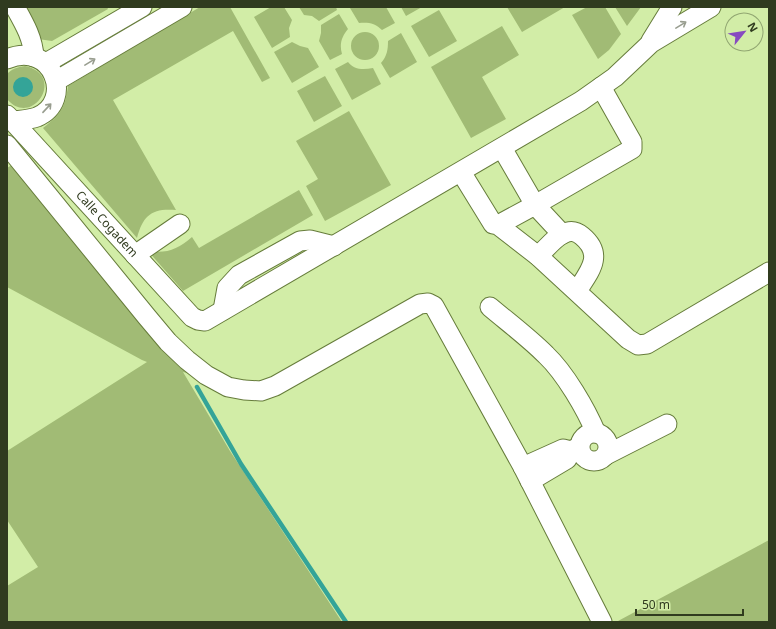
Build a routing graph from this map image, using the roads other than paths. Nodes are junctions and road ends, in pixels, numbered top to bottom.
1 (15, 7) edge
2 (142, 7) edge
3 (182, 7) edge
4 (672, 7) edge
5 (711, 7) edge
6 (651, 43) junction
7 (7, 59) edge
8 (40, 60) junction
9 (56, 81) junction
10 (601, 87) junction
11 (10, 118) edge
12 (7, 145) edge
13 (502, 148) junction
14 (461, 172) junction
15 (535, 205) junction
16 (180, 224) dead end
17 (498, 225) junction
18 (562, 234) junction
19 (135, 255) junction
20 (538, 256) junction
21 (769, 272) edge
22 (577, 291) junction
23 (490, 307) dead end
24 (667, 424) dead end
25 (596, 433) junction
26 (575, 449) junction
27 (606, 455) junction
28 (527, 474) junction
29 (602, 622) edge

1 - 8 street
2 - 8 street
9 -> 3 street
4 - 6 street
6 -> 5 street
6 - 10 street
7 - 8 street
8 - 9 street
11 -> 9 street
10 - 13 street
10 - 15 street
11 - 19 street, Calle Cogadem
12 - 28 street
13 - 14 street
13 - 15 street
14 - 17 street
14 - 19 street, Calle Cogadem
15 - 17 street
15 - 18 street
16 - 19 street
17 - 20 street
18 - 20 street
18 - 22 street
20 - 22 street
21 - 22 street
23 - 25 street
24 - 27 street
25 - 26 street
25 - 27 street
26 - 27 street
26 - 28 street
28 - 29 street

